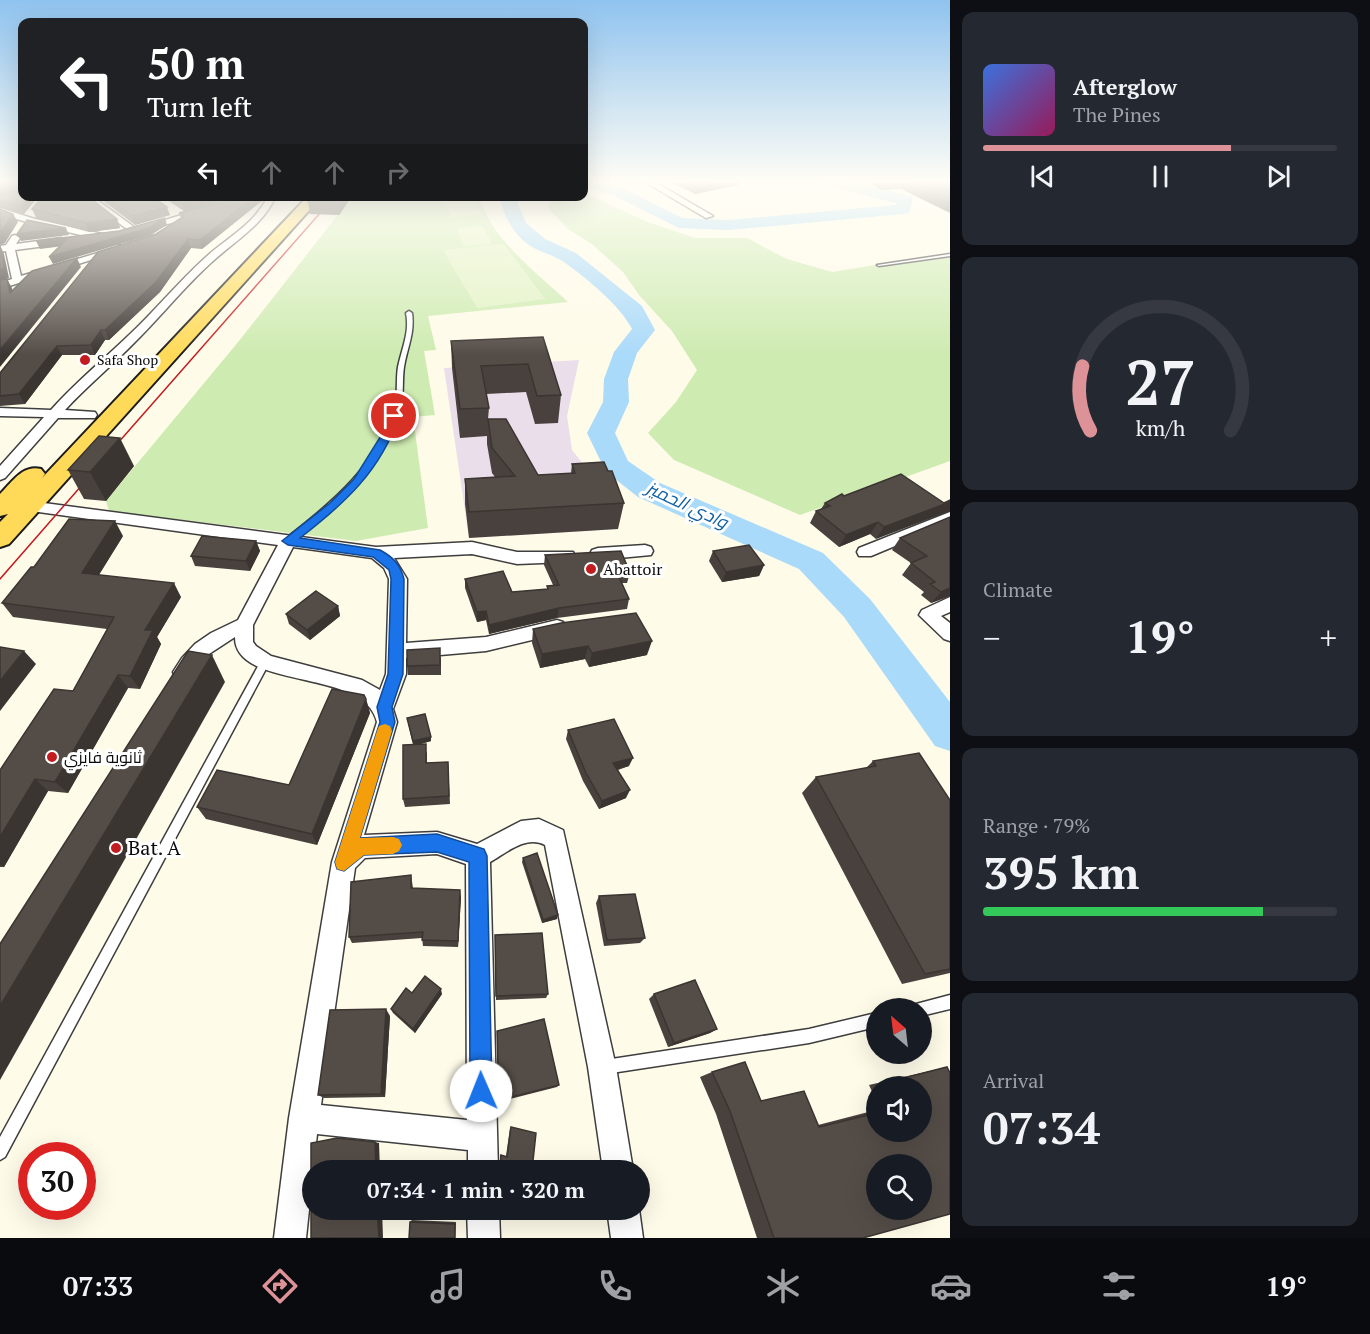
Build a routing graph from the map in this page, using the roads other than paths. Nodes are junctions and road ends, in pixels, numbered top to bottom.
1 (74, 240) edge
2 (118, 240) edge
3 (236, 240) edge
4 (259, 240) edge
5 (275, 240) edge
6 (144, 242) edge
7 (133, 244) junction
8 (5, 248) edge
9 (950, 255) edge
10 (96, 258) junction
11 (879, 265) dead end
12 (82, 277) edge
13 (17, 280) junction
14 (0, 286) edge
15 (409, 314) dead end
16 (0, 412) edge
17 (56, 414) junction
18 (90, 415) junction
19 (69, 437) dead end
20 (46, 460) dead end
21 (0, 475) edge
22 (29, 506) junction
23 (0, 508) edge
24 (950, 517) edge
25 (0, 538) edge
26 (288, 541) junction
27 (645, 550) dead end
28 (865, 552) dead end
29 (375, 553) junction
30 (950, 604) edge
31 (580, 624) edge
32 (244, 625) junction
33 (950, 634) edge
34 (396, 651) junction
35 (265, 662) junction
36 (171, 691) edge
37 (384, 707) junction
38 (478, 856) junction
39 (344, 862) junction
40 (950, 1002) edge
41 (932, 1006) edge
42 (866, 1022) edge
43 (602, 1067) junction
44 (304, 1118) junction
45 (482, 1137) junction
46 (0, 1152) edge
47 (483, 1160) edge
48 (616, 1160) edge
49 (483, 1220) edge
50 (625, 1220) edge
51 (290, 1238) edge
52 (484, 1238) edge
53 (627, 1238) edge

1 - 8 street
2 - 7 street
3 - 17 street
4 - 18 main road
5 - 22 main road
6 - 7 street
7 - 10 street
8 - 13 street
9 - 11 lane
10 - 12 street
10 - 13 street
13 - 14 street
15 - 26 lane
16 - 17 street
17 - 18 street
17 - 21 street
18 - 19 main road
20 - 23 main road
22 - 25 main road
22 - 26 street
24 - 28 street
26 - 29 street
26 - 32 street
27 - 29 street
29 - 34 street
30 - 33 street
31 - 34 street
32 - 35 street
32 - 36 street
34 - 37 street
35 - 37 street
35 - 46 lane
37 - 39 street
38 - 39 street
38 - 43 street
38 - 45 street
39 - 44 street
40 - 41 lane
42 - 43 lane
43 - 48 street
44 - 45 street
44 - 51 street
45 - 47 street
49 - 52 street
50 - 53 street

